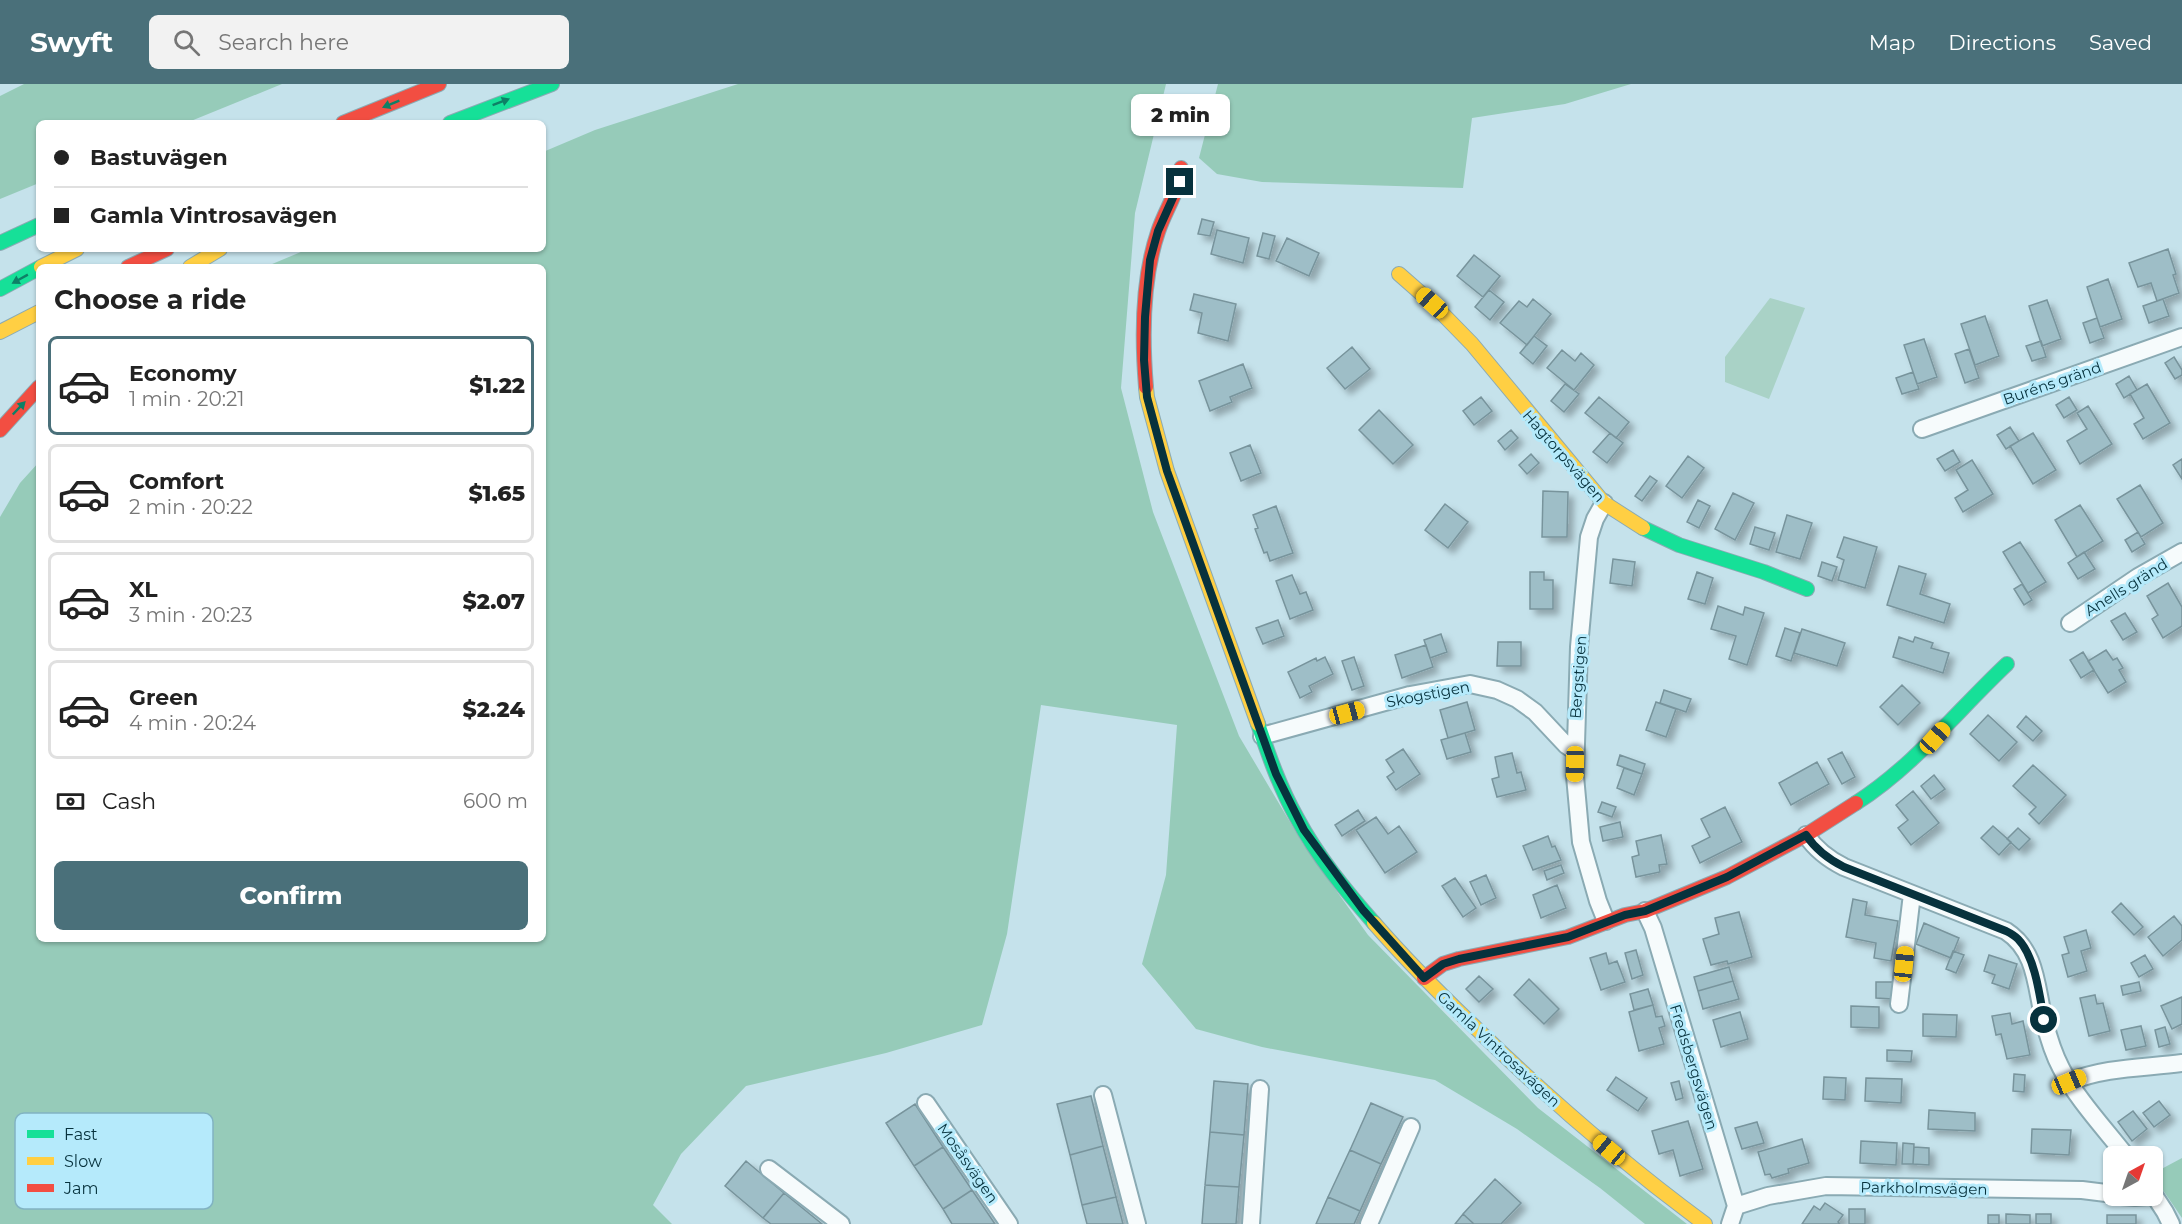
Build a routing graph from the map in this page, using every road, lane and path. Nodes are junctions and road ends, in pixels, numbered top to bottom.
1 (439, 84) edge
2 (552, 84) edge
3 (350, 120) edge
4 (458, 120) edge
5 (1181, 168) dead end
6 (36, 226) edge
7 (0, 243) edge
8 (71, 252) edge
9 (161, 252) edge
10 (215, 252) edge
11 (48, 264) edge
12 (135, 264) edge
13 (195, 264) edge
14 (36, 270) edge
15 (1399, 273) dead end
16 (0, 290) edge
17 (36, 314) edge
18 (0, 332) edge
19 (2182, 337) edge
20 (36, 390) edge
21 (1922, 429) dead end
22 (0, 430) edge
23 (1604, 503) junction
24 (2182, 552) edge
25 (1807, 589) dead end
26 (2070, 622) dead end
27 (2007, 664) dead end
28 (1262, 736) junction
29 (1575, 751) junction
30 (1806, 835) junction
31 (1912, 894) junction
32 (1645, 911) junction
33 (1606, 921) junction
34 (1424, 978) junction
35 (1899, 1004) dead end
36 (2182, 1063) edge
37 (2069, 1082) junction
38 (1260, 1089) dead end
39 (1103, 1095) dead end
40 (927, 1103) dead end
41 (1411, 1127) dead end
42 (2118, 1146) edge
43 (770, 1169) dead end
44 (2103, 1193) edge
45 (1736, 1206) junction
46 (2159, 1206) edge
47 (842, 1224) edge
48 (1010, 1224) edge
49 (1137, 1224) edge
50 (1251, 1224) edge
51 (1369, 1224) edge
52 (1704, 1224) edge
53 (1730, 1224) edge
54 (2170, 1224) edge

1 -> 3 main road
4 -> 2 main road
5 - 28 main road, Gamla Vintrosavägen
6 - 7 main road
8 - 11 main road
9 - 12 main road
10 - 13 main road
14 -> 16 main road
15 - 23 main road, Hagtorpsvägen
17 - 18 main road
19 - 21 street, Buréns gränd
22 -> 20 main road
23 - 25 main road, Hagtorpsvägen
23 - 29 street, Bergstigen
24 - 26 street, Anells gränd
27 - 30 main road
28 - 29 street, Skogstigen
28 - 34 main road, Gamla Vintrosavägen
29 - 33 street, Bergstigen
30 - 31 street
30 - 32 main road
31 - 35 street
31 - 37 street
32 - 33 main road
32 - 45 street, Fredsbergsvägen
33 - 34 main road
34 - 52 main road, Gamla Vintrosavägen
36 - 37 street
37 - 42 street
38 - 50 street
39 - 49 street
40 - 48 street, Mosåsvägen
41 - 51 street
43 - 47 street
44 - 45 street, Parkholmsvägen
45 - 53 street
46 - 54 street

